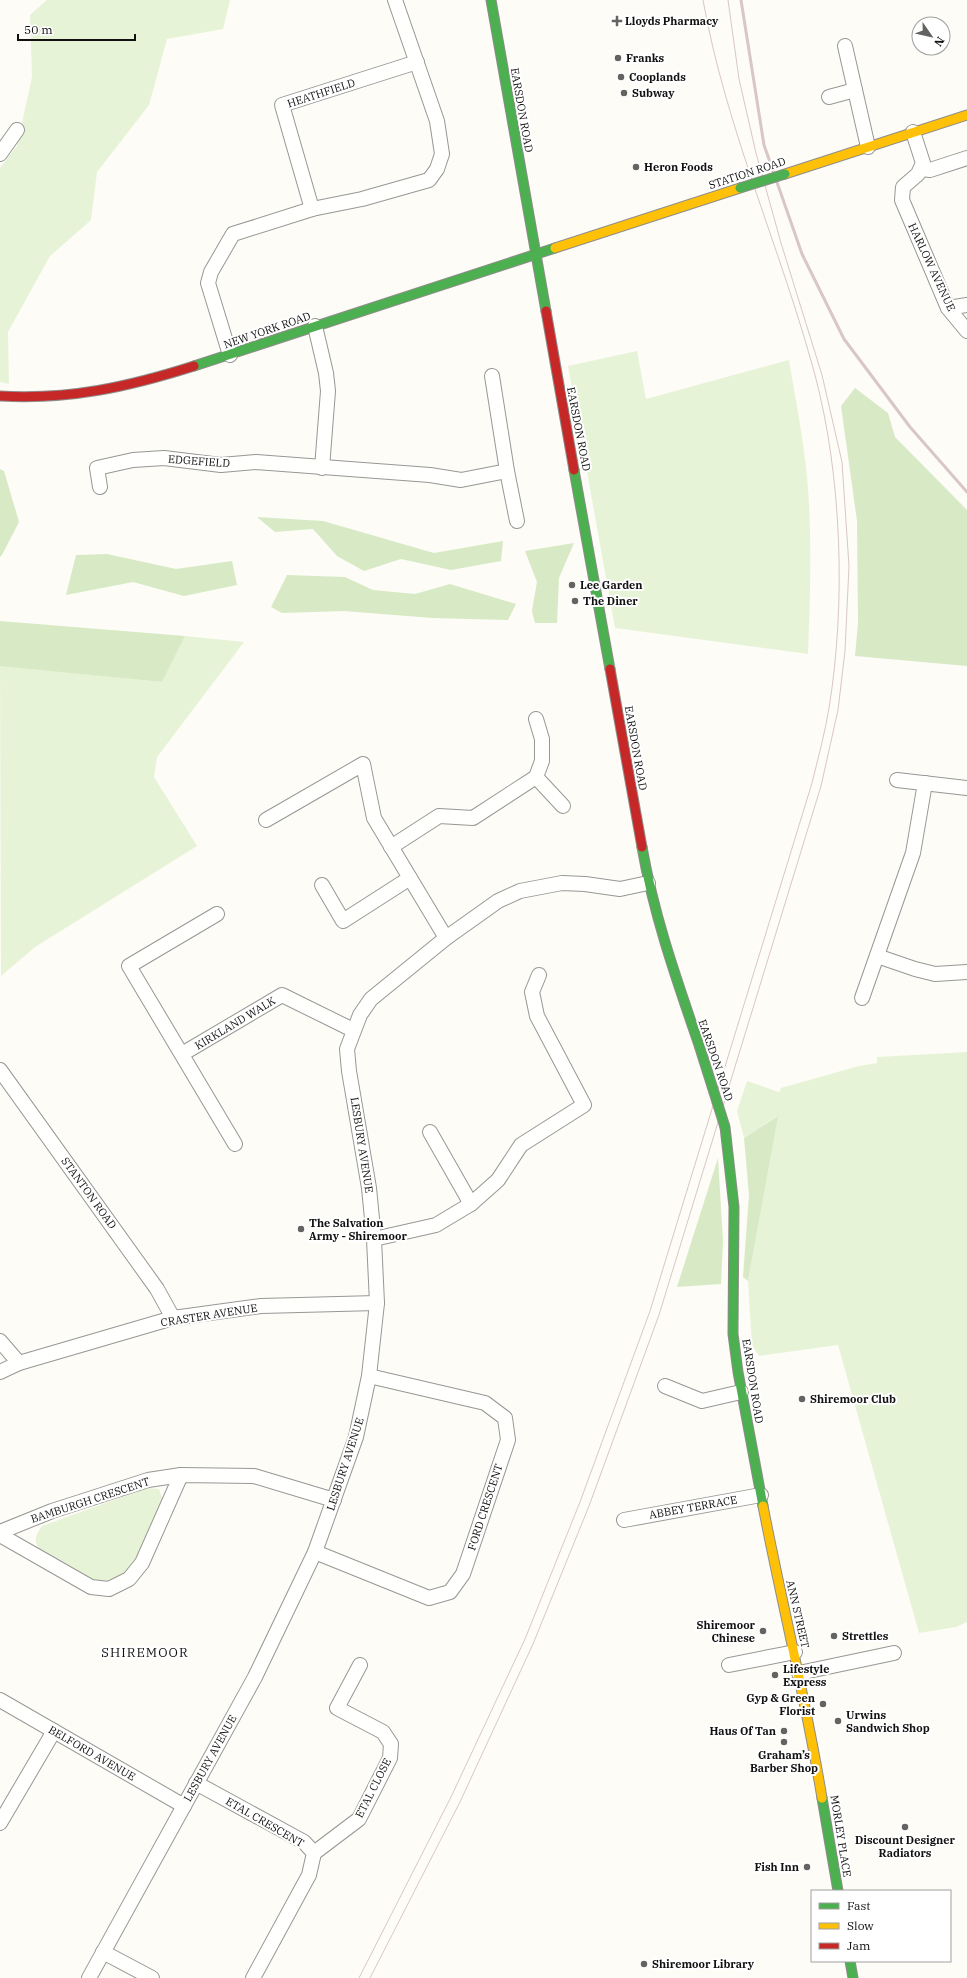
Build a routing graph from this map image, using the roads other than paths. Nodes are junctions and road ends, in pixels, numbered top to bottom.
1 (395, 0) edge
2 (490, 0) edge
3 (845, 46) dead end
4 (416, 62) junction
5 (856, 90) junction
6 (829, 97) dead end
7 (967, 115) edge
8 (17, 130) dead end
9 (913, 132) junction
10 (868, 147) junction
11 (0, 154) edge
12 (967, 158) edge
13 (921, 169) junction
14 (312, 209) junction
15 (535, 256) junction
16 (967, 305) edge
17 (948, 308) junction
18 (315, 326) junction
19 (967, 332) edge
20 (230, 355) junction
21 (492, 376) dead end
22 (0, 396) edge
23 (322, 468) junction
24 (507, 471) junction
25 (100, 487) dead end
26 (517, 521) dead end
27 (536, 719) dead end
28 (536, 778) junction
29 (897, 780) dead end
30 (925, 783) junction
31 (967, 788) edge
32 (563, 806) dead end
33 (266, 820) dead end
34 (391, 847) junction
35 (410, 878) junction
36 (648, 883) junction
37 (322, 885) dead end
38 (217, 914) dead end
39 (446, 938) junction
40 (877, 956) junction
41 (967, 972) edge
42 (539, 975) dead end
43 (862, 998) dead end
44 (353, 1030) junction
45 (182, 1054) junction
46 (0, 1070) edge
47 (430, 1132) dead end
48 (235, 1144) dead end
49 (471, 1204) junction
50 (374, 1239) junction
51 (377, 1303) junction
52 (173, 1318) junction
53 (0, 1341) edge
54 (19, 1363) junction
55 (0, 1372) edge
56 (369, 1376) junction
57 (665, 1386) dead end
58 (741, 1392) junction
59 (181, 1475) junction
60 (761, 1495) junction
61 (334, 1500) junction
62 (624, 1520) dead end
63 (0, 1534) edge
64 (315, 1552) junction
65 (795, 1652) junction
66 (894, 1653) dead end
67 (360, 1665) dead end
68 (729, 1665) dead end
69 (799, 1673) junction
70 (0, 1700) edge
71 (54, 1731) junction
72 (196, 1783) junction
73 (820, 1785) joint
74 (184, 1806) junction
75 (0, 1823) edge
76 (314, 1853) junction
77 (838, 1890) edge
78 (103, 1952) junction
79 (850, 1962) edge
80 (89, 1978) edge
81 (152, 1978) edge
82 (253, 1978) edge
83 (853, 1978) edge

1 - 4 street
2 - 15 street, EARSDON ROAD
3 - 5 street
4 - 14 street
4 - 14 street, HEATHFIELD
5 - 6 street
5 - 10 street
7 - 9 street, STATION ROAD
8 - 11 street
9 - 10 street, STATION ROAD
9 - 13 street
10 - 15 street, STATION ROAD, bridge
12 - 13 street
13 - 17 street, HARLOW AVENUE
14 - 20 street
15 - 18 street, NEW YORK ROAD
15 - 36 street, EARSDON ROAD
16 - 17 street
17 - 19 street, HARLOW AVENUE
18 - 20 street, NEW YORK ROAD
18 - 23 street
20 - 22 street, NEW YORK ROAD
21 - 24 street
23 - 24 street, EDGEFIELD
23 - 25 street, EDGEFIELD
24 - 26 street
27 - 28 street
28 - 32 street
28 - 34 street
29 - 30 street
30 - 31 street
30 - 40 street
33 - 34 street
34 - 35 street
35 - 37 street
35 - 39 street
36 - 39 street, LESBURY AVENUE
36 - 58 street, EARSDON ROAD, bridge
38 - 45 street, KIRKLAND WALK
39 - 44 street, LESBURY AVENUE
40 - 41 street
40 - 43 street
42 - 49 street
44 - 45 street, KIRKLAND WALK
44 - 50 street, LESBURY AVENUE
45 - 48 street, KIRKLAND WALK
46 - 52 street, STANTON ROAD
47 - 49 street
49 - 50 street
50 - 51 street, LESBURY AVENUE
51 - 52 street, CRASTER AVENUE
51 - 56 street, LESBURY AVENUE
52 - 54 street, CRASTER AVENUE
53 - 54 street
54 - 55 street, CRASTER AVENUE
56 - 61 street, LESBURY AVENUE
56 - 64 street, FORD CRESCENT
57 - 58 street
58 - 60 street, EARSDON ROAD
59 - 61 street, BAMBURGH CRESCENT
59 - 63 street, BAMBURGH CRESCENT
59 - 63 street, BAMBURGH CRESCENT
60 - 62 street, ABBEY TERRACE
60 - 65 street, ANN STREET
61 - 64 street, LESBURY AVENUE
64 - 72 street, LESBURY AVENUE
65 - 68 street
65 - 69 street, ANN STREET
66 - 69 street
67 - 76 street, ETAL CLOSE
69 - 73 street, ANN STREET
70 - 71 street, BELFORD AVENUE
71 - 74 street, BELFORD AVENUE
71 - 75 street
72 - 74 street, LESBURY AVENUE
72 - 76 street, ETAL CRESCENT
73 - 77 street, MORLEY PLACE
74 - 78 street, LESBURY AVENUE
76 - 82 street, ETAL CRESCENT
78 - 80 street, LESBURY AVENUE
78 - 81 street
79 - 83 street

